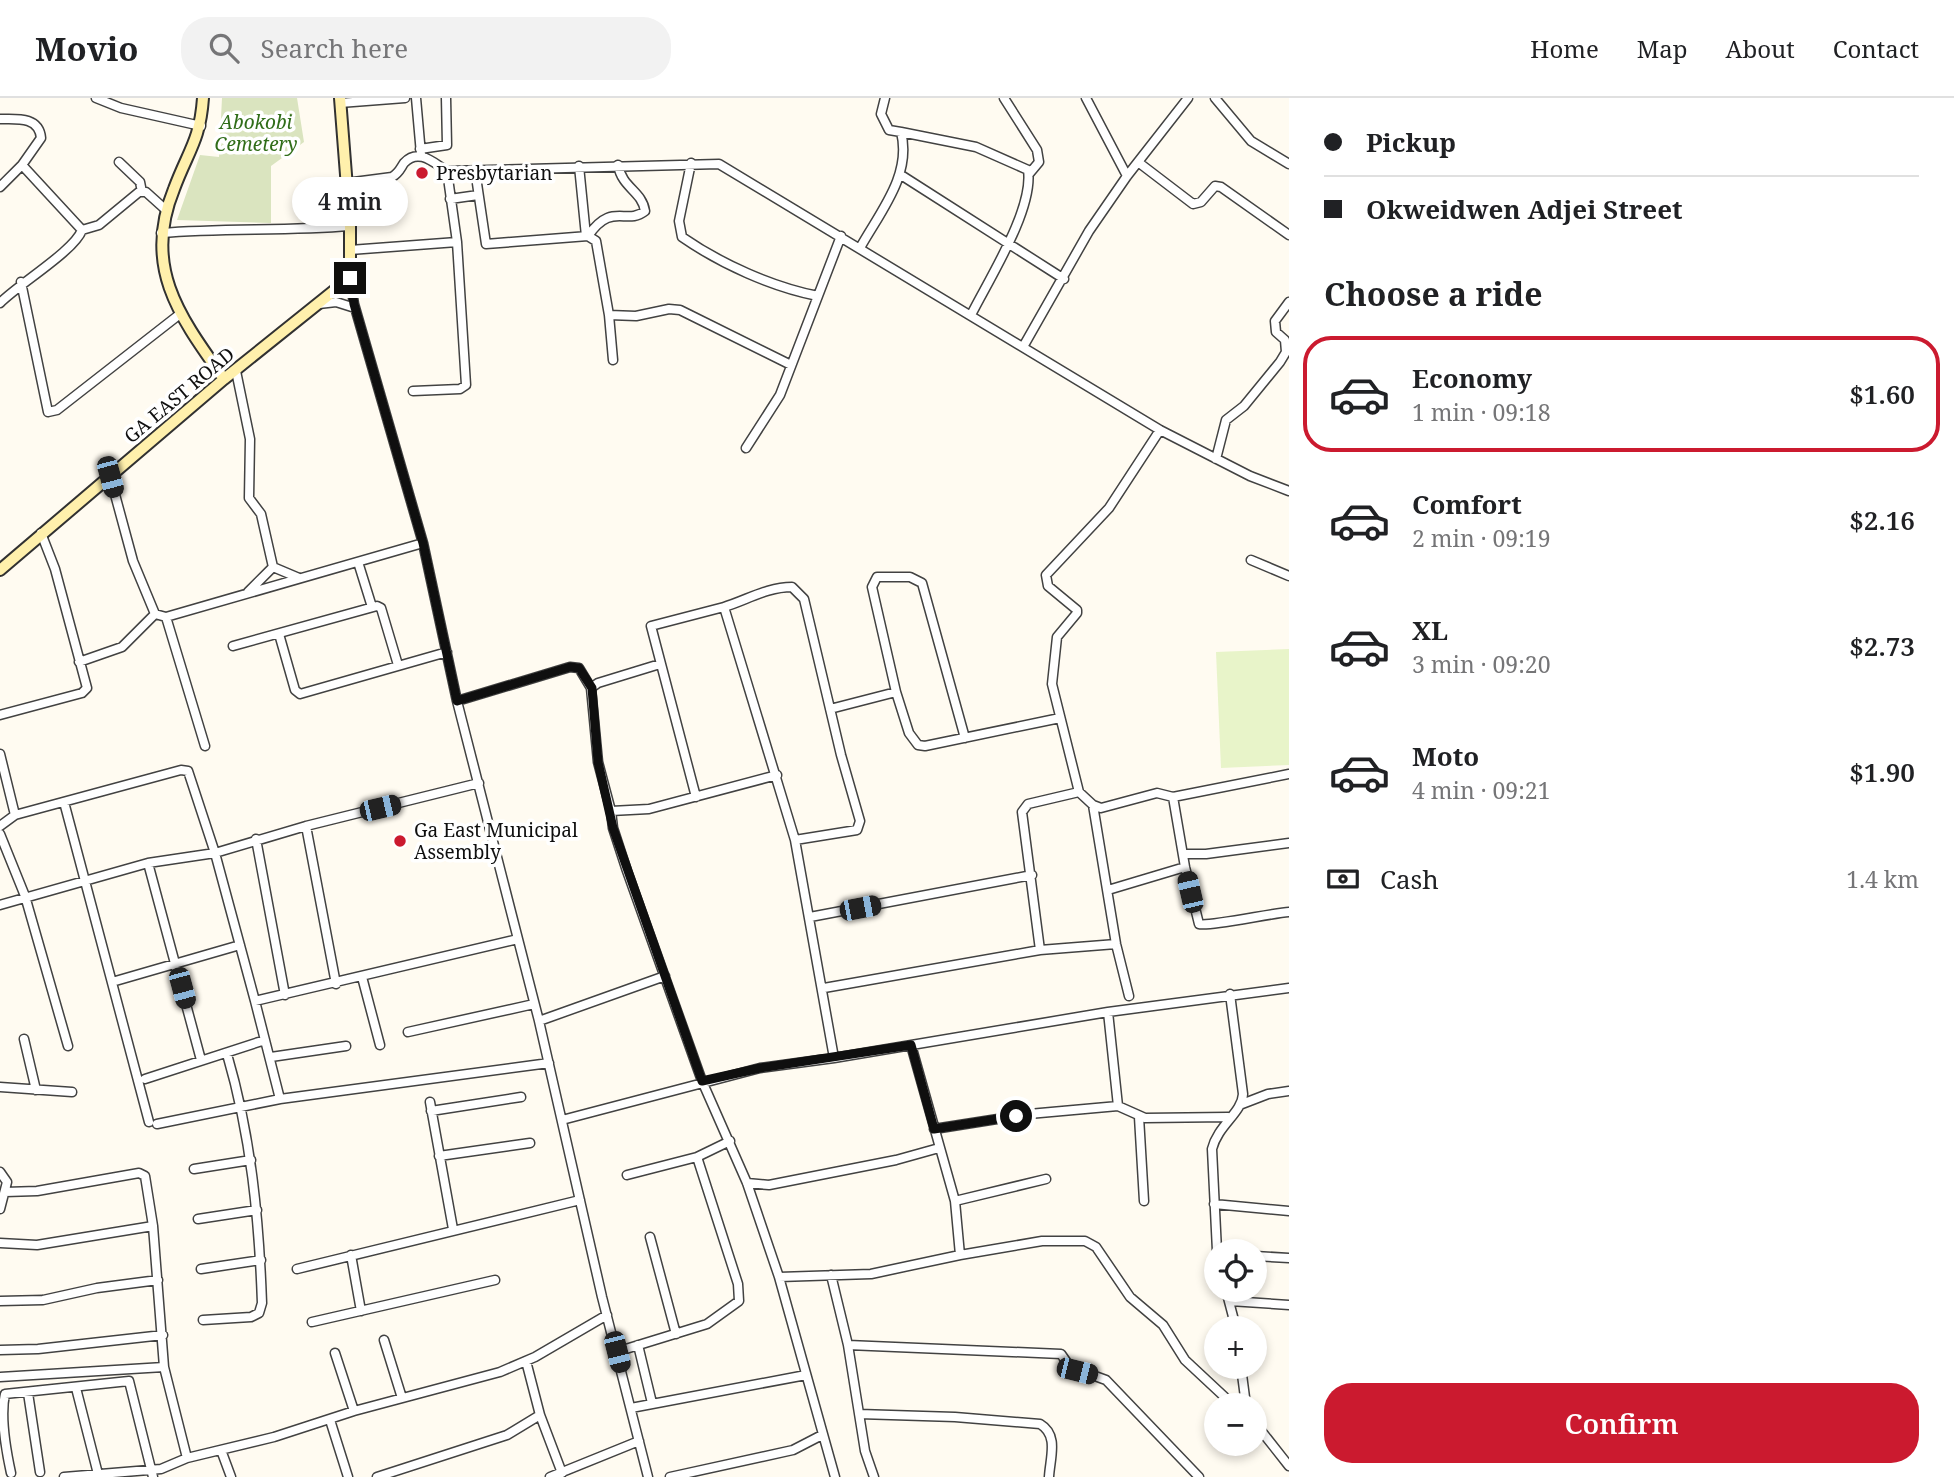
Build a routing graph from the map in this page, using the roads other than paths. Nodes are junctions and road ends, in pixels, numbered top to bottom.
1 (96, 98) edge
2 (204, 98) edge
3 (405, 98) edge
4 (416, 98) edge
5 (446, 98) edge
6 (884, 98) edge
7 (1004, 98) edge
8 (1086, 98) edge
9 (1188, 98) edge
10 (377, 99) edge
11 (340, 100) edge
12 (1220, 100) edge
13 (0, 119) edge
14 (201, 126) junction
15 (901, 132) junction
16 (421, 153) junction
17 (119, 162) dead end
18 (1138, 162) junction
19 (691, 163) junction
20 (1289, 164) edge
21 (22, 165) junction
22 (618, 165) junction
23 (579, 166) junction
24 (475, 170) junction
25 (447, 171) junction
26 (1029, 174) junction
27 (901, 175) junction
28 (1127, 176) junction
29 (346, 183) junction
30 (0, 187) edge
31 (142, 192) junction
32 (478, 195) junction
33 (450, 198) junction
34 (166, 210) junction
35 (350, 226) junction
36 (82, 230) junction
37 (160, 233) junction
38 (1289, 235) edge
39 (587, 236) junction
40 (841, 236) junction
41 (457, 242) junction
42 (1007, 243) junction
43 (860, 248) junction
44 (350, 250) junction
45 (350, 278) junction
46 (1065, 279) junction
47 (21, 282) junction
48 (818, 296) junction
49 (1289, 302) edge
50 (0, 303) edge
51 (319, 304) junction
52 (355, 308) junction
53 (180, 314) junction
54 (609, 315) junction
55 (971, 315) junction
56 (1023, 347) junction
57 (613, 360) dead end
58 (791, 365) junction
59 (236, 371) junction
60 (224, 379) junction
61 (413, 391) dead end
62 (1160, 430) junction
63 (747, 448) dead end
64 (1216, 459) junction
65 (110, 477) junction
66 (1289, 491) edge
67 (41, 533) junction
68 (423, 543) junction
69 (1251, 560) dead end
70 (358, 562) junction
71 (273, 566) junction
72 (0, 570) edge
73 (1289, 576) edge
74 (299, 578) junction
75 (246, 594) junction
76 (372, 607) junction
77 (724, 607) junction
78 (155, 614) junction
79 (166, 617) junction
80 (279, 635) junction
81 (233, 646) dead end
82 (447, 652) junction
83 (79, 662) junction
84 (660, 664) junction
85 (398, 665) junction
86 (592, 688) junction
87 (896, 692) junction
88 (457, 701) junction
89 (830, 709) junction
90 (0, 715) edge
91 (1060, 718) junction
92 (965, 738) junction
93 (205, 746) dead end
94 (0, 754) edge
95 (1289, 774) edge
96 (777, 775) junction
97 (479, 783) junction
98 (1079, 792) junction
99 (696, 797) junction
100 (1173, 797) junction
101 (64, 802) junction
102 (1093, 805) junction
103 (611, 811) junction
104 (15, 815) junction
105 (0, 826) edge
106 (306, 826) junction
107 (0, 834) edge
108 (256, 839) junction
109 (795, 840) junction
110 (1289, 843) edge
111 (215, 853) junction
112 (1183, 854) junction
113 (148, 863) junction
114 (1185, 867) junction
115 (1032, 875) junction
116 (85, 880) junction
117 (1108, 890) junction
118 (25, 897) junction
119 (0, 905) edge
120 (1289, 912) edge
121 (810, 917) junction
122 (518, 939) junction
123 (1116, 944) junction
124 (240, 945) junction
125 (1040, 950) junction
126 (175, 963) junction
127 (665, 976) junction
128 (362, 977) junction
129 (112, 982) junction
130 (336, 984) junction
131 (824, 988) junction
132 (1289, 988) edge
133 (1230, 994) junction
134 (285, 995) junction
135 (1129, 996) dead end
136 (255, 1001) junction
137 (534, 1004) junction
138 (1108, 1012) junction
139 (539, 1021) junction
140 (408, 1032) dead end
141 (24, 1039) dead end
142 (265, 1040) junction
143 (380, 1045) dead end
144 (911, 1045) junction
145 (68, 1046) dead end
146 (346, 1046) dead end
147 (227, 1054) junction
148 (271, 1057) junction
149 (834, 1058) junction
150 (201, 1060) junction
151 (549, 1063) junction
152 (145, 1079) dead end
153 (702, 1081) junction
154 (0, 1087) edge
155 (36, 1090) junction
156 (1289, 1091) edge
157 (72, 1092) dead end
158 (522, 1097) dead end
159 (280, 1099) junction
160 (1242, 1104) junction
161 (1118, 1106) junction
162 (243, 1108) junction
163 (1139, 1117) junction
164 (1228, 1117) junction
165 (562, 1120) junction
166 (934, 1129) junction
167 (730, 1141) junction
168 (530, 1143) dead end
169 (939, 1148) junction
170 (439, 1156) junction
171 (697, 1157) junction
172 (251, 1160) junction
173 (194, 1169) dead end
174 (0, 1172) edge
175 (627, 1175) dead end
176 (1046, 1179) dead end
177 (747, 1183) junction
178 (5, 1192) junction
179 (580, 1200) junction
180 (955, 1201) junction
181 (1144, 1201) dead end
182 (1214, 1203) junction
183 (0, 1209) edge
184 (257, 1210) junction
185 (1289, 1211) edge
186 (198, 1219) dead end
187 (153, 1226) junction
188 (453, 1229) junction
189 (650, 1237) dead end
190 (1216, 1239) edge
191 (0, 1243) edge
192 (351, 1255) junction
193 (960, 1255) junction
194 (1267, 1257) edge
195 (1289, 1258) edge
196 (261, 1260) junction
197 (201, 1269) dead end
198 (297, 1269) dead end
199 (831, 1275) junction
200 (779, 1278) junction
201 (158, 1280) junction
202 (495, 1280) dead end
203 (0, 1301) edge
204 (1245, 1302) edge
205 (1289, 1305) edge
206 (361, 1311) junction
207 (607, 1315) junction
208 (203, 1320) dead end
209 (312, 1322) dead end
210 (676, 1334) junction
211 (163, 1335) junction
212 (384, 1340) dead end
213 (638, 1345) junction
214 (848, 1345) junction
215 (0, 1350) edge
216 (617, 1352) junction
217 (335, 1353) dead end
218 (526, 1361) junction
219 (164, 1367) junction
220 (66, 1373) junction
221 (806, 1375) junction
222 (0, 1377) edge
223 (72, 1389) junction
224 (28, 1392) junction
225 (1220, 1393) edge
226 (402, 1398) junction
227 (652, 1404) junction
228 (631, 1408) junction
229 (354, 1411) junction
230 (859, 1414) junction
231 (540, 1415) junction
232 (330, 1420) junction
233 (822, 1435) junction
234 (1267, 1438) edge
235 (639, 1441) junction
236 (221, 1450) junction
237 (3, 1451) edge
238 (187, 1458) junction
239 (169, 1466) junction
240 (1289, 1466) edge
241 (40, 1472) dead end
242 (11, 1473) dead end
243 (562, 1473) junction
244 (98, 1474) junction
245 (152, 1474) edge
246 (64, 1477) edge
247 (173, 1477) edge
248 (231, 1477) edge
249 (348, 1477) edge
250 (377, 1477) edge
251 (550, 1477) edge
252 (648, 1477) edge
253 (670, 1477) edge
254 (835, 1477) edge
255 (874, 1477) edge
256 (1049, 1477) edge
257 (1199, 1477) edge

1 - 14 street
2 - 14 street
3 - 10 street
4 - 16 street
5 - 16 street
6 - 15 street
7 - 26 street
8 - 28 street
9 - 18 street
10 - 11 street
11 - 29 street
12 - 20 street
13 - 21 street
14 - 34 street
15 - 26 street
15 - 27 street
16 - 25 street
16 - 29 street
17 - 31 street
18 - 28 street
18 - 38 street
19 - 22 street
19 - 40 street
19 - 48 street
21 - 30 street
21 - 36 street
22 - 23 street
22 - 39 street
23 - 24 street
23 - 39 street
24 - 25 street
24 - 32 street
25 - 33 street
26 - 42 street
27 - 42 street
27 - 43 street
28 - 46 street
29 - 35 street
31 - 34 street
31 - 36 street
32 - 33 street
32 - 39 street
33 - 41 street
34 - 37 street
35 - 37 street
35 - 44 street
36 - 47 street
37 - 53 street
39 - 54 street
40 - 43 street
40 - 48 street
41 - 44 street
41 - 61 street
42 - 46 street
42 - 55 street
43 - 55 street
44 - 45 street
45 - 51 street, GA EAST ROAD
45 - 52 street
46 - 56 street
47 - 50 street
47 - 53 street
48 - 58 street
49 - 64 street
51 - 52 street
51 - 59 street, GA EAST ROAD
52 - 68 street
53 - 60 street
54 - 57 street
54 - 58 street
55 - 56 street
56 - 62 street
58 - 63 street
59 - 60 street, GA EAST ROAD
59 - 71 street
60 - 65 street, GA EAST ROAD
62 - 64 street
62 - 91 street
64 - 66 street
65 - 67 street, GA EAST ROAD
65 - 78 street
67 - 72 street, GA EAST ROAD
67 - 83 street
68 - 70 street
68 - 82 street
69 - 73 street
70 - 74 street
70 - 76 street
71 - 74 street
71 - 75 street
74 - 75 street
75 - 79 street
76 - 80 street
76 - 85 street
77 - 84 street
77 - 89 street
77 - 96 street
78 - 79 street
78 - 83 street
79 - 93 street
80 - 81 street
80 - 85 street
82 - 85 street
82 - 88 street
83 - 90 street
84 - 86 street
84 - 99 street
86 - 88 street
86 - 103 street
87 - 89 street
87 - 92 street
87 - 92 street
88 - 97 street
89 - 109 street
91 - 92 street
91 - 98 street
94 - 104 street
95 - 100 street
96 - 99 street
96 - 109 street
97 - 106 street
97 - 122 street
98 - 102 street
98 - 115 street
99 - 103 street
100 - 102 street
100 - 112 street
101 - 104 street
101 - 111 street
101 - 116 street
102 - 117 street
103 - 127 street
104 - 105 street
106 - 108 street
106 - 130 street
107 - 118 street
108 - 111 street
108 - 134 street
109 - 121 street
110 - 112 street
111 - 113 street
111 - 124 street
112 - 114 street
113 - 116 street
113 - 126 street
114 - 117 street
114 - 120 street
115 - 121 street
115 - 125 street
116 - 118 street
116 - 129 street
117 - 123 street
118 - 119 street
118 - 145 street
121 - 131 street
122 - 128 street
122 - 137 street
123 - 125 street
123 - 135 street
124 - 126 street
124 - 136 street
125 - 131 street
126 - 129 street
126 - 150 street
127 - 139 street
127 - 153 street
128 - 130 street
128 - 143 street
129 - 162 street
130 - 134 street
131 - 149 street
132 - 133 street
133 - 138 street
133 - 160 street
134 - 136 street
136 - 142 street
137 - 139 street
137 - 140 street
138 - 144 street
138 - 161 street
139 - 151 street
141 - 155 street
142 - 147 street
142 - 148 street
144 - 149 street
144 - 166 street
146 - 148 street
147 - 150 street
147 - 162 street
148 - 159 street
149 - 153 street
150 - 152 street
151 - 159 street
151 - 165 street
153 - 165 street
153 - 167 street
154 - 155 street
155 - 157 street
156 - 160 street
158 - 170 street
159 - 162 street
160 - 164 street
161 - 163 street
161 - 166 street
162 - 172 street
163 - 164 street
163 - 181 street
164 - 182 street
165 - 179 street
166 - 169 street
167 - 171 street
167 - 177 street
168 - 170 street
169 - 177 street
169 - 180 street
170 - 188 street
171 - 175 street
171 - 210 street
172 - 173 street
172 - 184 street
174 - 178 street
176 - 180 street
177 - 200 street
178 - 183 street
178 - 187 street
179 - 188 street
179 - 207 street
180 - 193 street
182 - 185 street
182 - 190 street
184 - 186 street
184 - 196 street
187 - 191 street
187 - 201 street
188 - 192 street
189 - 210 street
192 - 198 street
192 - 206 street
193 - 199 street
193 - 225 street
194 - 195 street
196 - 197 street
196 - 208 street
199 - 200 street
199 - 214 street
200 - 221 street
201 - 203 street
201 - 211 street
202 - 206 street
204 - 205 street
206 - 209 street
207 - 216 street
207 - 218 street
210 - 213 street
211 - 215 street
211 - 219 street
212 - 226 street
213 - 216 street
213 - 227 street
214 - 230 street
214 - 257 street
216 - 228 street
217 - 229 street
218 - 226 street
218 - 231 street
219 - 220 street
219 - 238 street
220 - 222 street
220 - 223 street
221 - 227 street
221 - 233 street
223 - 224 street
223 - 244 street
223 - 245 street
224 - 237 street
224 - 241 street
226 - 229 street
227 - 228 street
228 - 235 street
229 - 232 street
230 - 255 street
230 - 256 street
231 - 243 street
231 - 250 street
232 - 236 street
232 - 249 street
233 - 253 street
233 - 254 street
234 - 240 street
235 - 243 street
235 - 252 street
236 - 238 street
236 - 248 street
237 - 242 street
238 - 239 street
239 - 245 street
239 - 247 street
243 - 251 street
244 - 245 street
244 - 246 street

